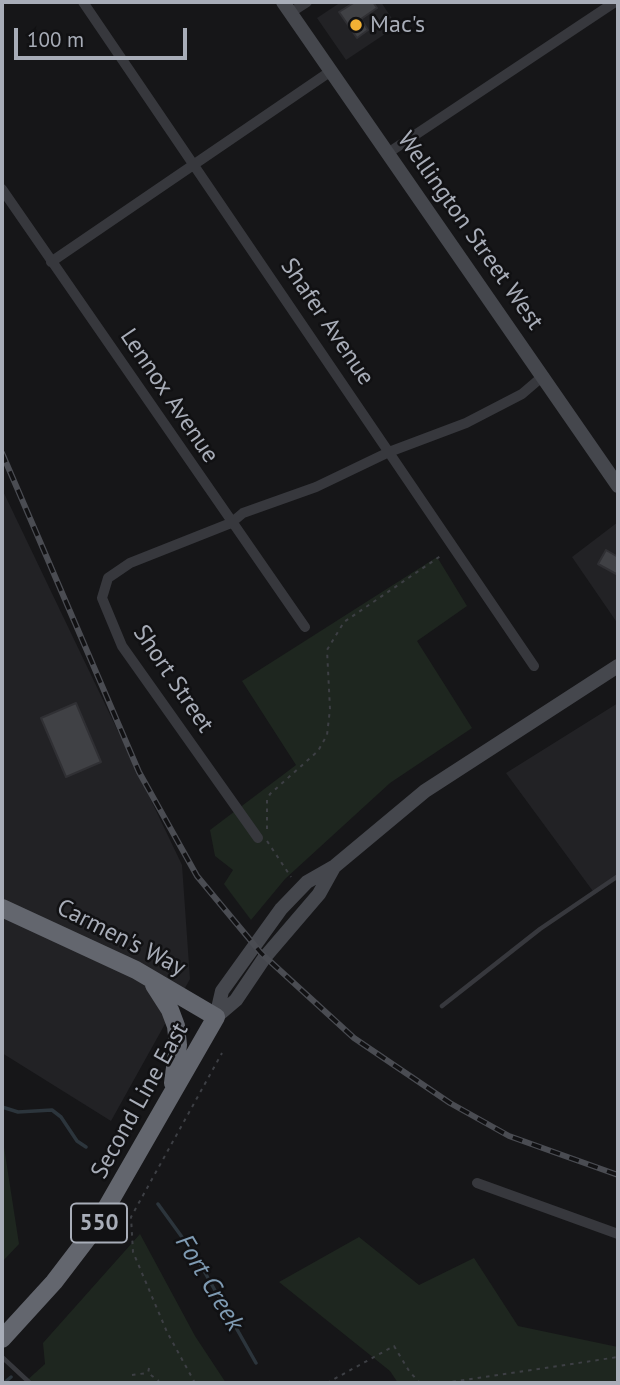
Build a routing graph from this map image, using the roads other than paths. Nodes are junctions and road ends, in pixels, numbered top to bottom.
1 (83, 2) edge
2 (307, 2) edge
3 (615, 2) edge
4 (287, 7) edge
5 (331, 71) junction
6 (388, 153) junction
7 (193, 163) junction
8 (2, 188) edge
9 (51, 262) junction
10 (543, 376) junction
11 (389, 452) junction
12 (618, 486) edge
13 (231, 523) junction
14 (305, 626) dead end
15 (534, 666) dead end
16 (618, 666) edge
17 (258, 838) dead end
18 (618, 876) edge
19 (2, 908) edge
20 (147, 976) junction
21 (442, 1006) dead end
22 (216, 1017) junction
23 (172, 1090) junction
24 (477, 1183) dead end
25 (618, 1234) edge
26 (2, 1339) edge
27 (2, 1357) edge
28 (28, 1382) edge

1 - 7 street, Shafer Avenue
2 - 4 street
3 - 6 street
4 - 5 main road, Wellington Street West
5 - 6 main road, Wellington Street West
5 - 7 street
6 - 10 main road, Wellington Street West
7 - 9 street
7 - 11 street, Shafer Avenue
8 - 9 street, Lennox Avenue
9 - 13 street, Lennox Avenue
10 - 11 street, Short Street
10 - 12 main road, Wellington Street West
11 - 13 street, Short Street
11 - 15 street, Shafer Avenue
13 - 14 street, Lennox Avenue
13 - 17 street, Short Street
16 - 22 main road, Second Line East / 550
18 - 21 lane
19 - 20 highway, Carmen's Way
20 - 22 highway, Carmen's Way
20 - 23 highway
22 - 23 highway, Second Line East / 550
23 - 26 highway, Second Line East / 550
24 - 25 street
27 - 28 lane

